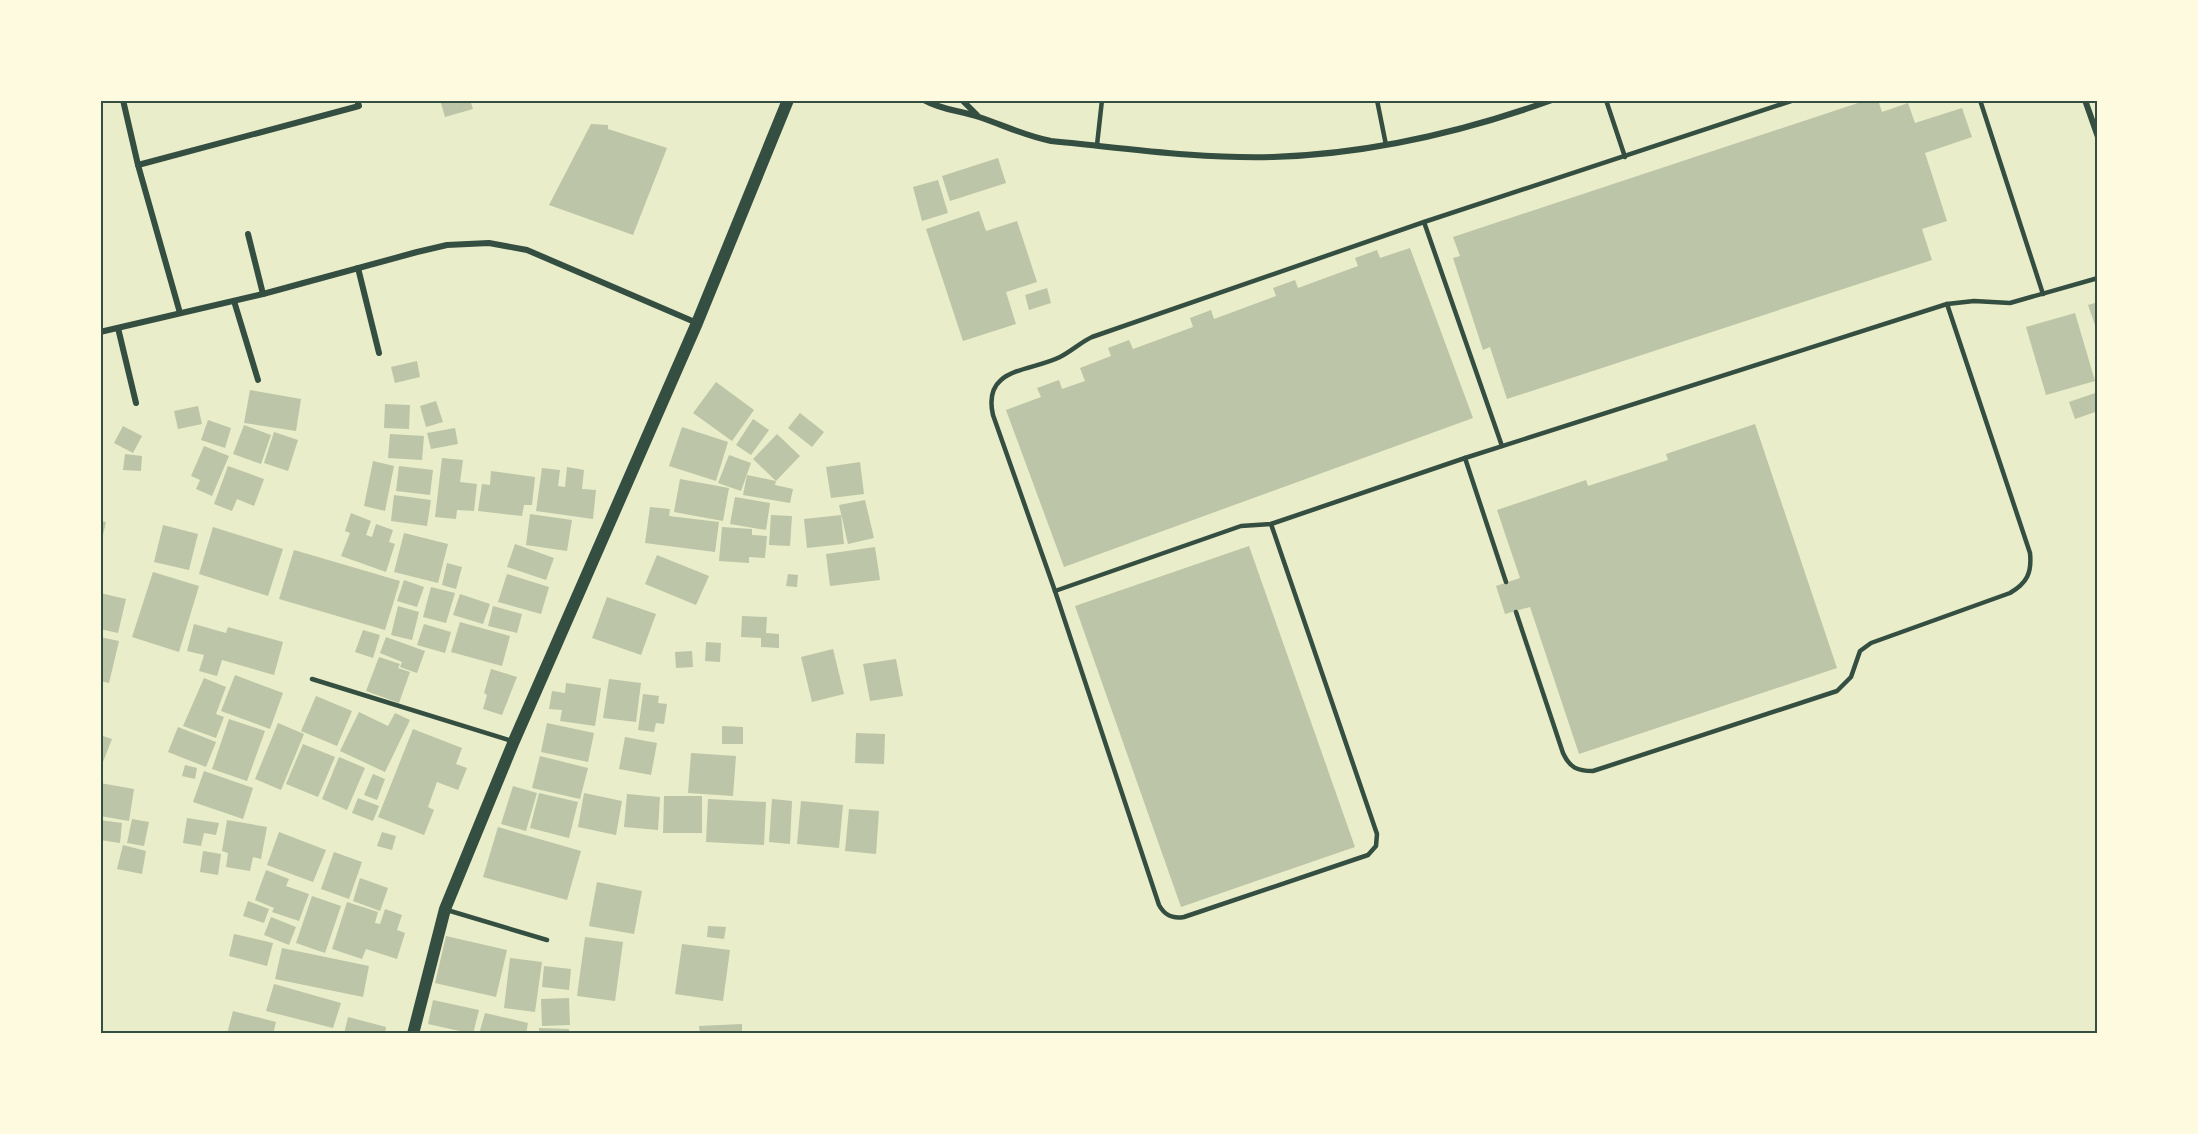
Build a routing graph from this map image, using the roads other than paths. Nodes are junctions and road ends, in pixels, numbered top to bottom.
1 (123, 100) edge
2 (357, 100) edge
3 (788, 100) edge
4 (924, 100) edge
5 (962, 100) edge
6 (1102, 100) edge
7 (1377, 100) edge
8 (1552, 100) edge
9 (1606, 100) edge
10 (1794, 100) edge
11 (1980, 100) edge
12 (2085, 100) edge
13 (977, 116) junction
14 (2097, 137) edge
15 (1097, 145) junction
16 (1386, 145) junction
17 (1625, 157) junction
18 (138, 165) junction
19 (1424, 222) junction
20 (248, 234) dead end
21 (358, 268) junction
22 (2097, 278) edge
23 (263, 294) junction
24 (2043, 294) junction
25 (234, 301) junction
26 (1947, 304) junction
27 (180, 313) junction
28 (697, 323) junction
29 (118, 328) junction
30 (100, 332) edge
31 (380, 353) dead end
32 (258, 380) dead end
33 (136, 403) dead end
34 (1502, 446) junction
35 (1465, 458) junction
36 (1271, 524) junction
37 (1506, 582) dead end
38 (1055, 591) junction
39 (1515, 612) dead end
40 (312, 679) dead end
41 (514, 741) junction
42 (445, 909) junction
43 (547, 939) dead end
44 (413, 1034) edge

1 - 18 street
2 - 18 street
3 - 28 main road
4 - 13 street
5 - 13 street
6 - 15 lane
7 - 16 lane
8 - 16 street
9 - 17 lane
10 - 17 lane
11 - 24 lane
12 - 14 street
13 - 15 street
15 - 16 street
17 - 19 lane
18 - 27 street
19 - 34 lane
19 - 38 lane
20 - 23 street
21 - 23 street
21 - 28 street
21 - 31 street
22 - 24 lane
23 - 25 street
24 - 26 lane
25 - 27 street
25 - 32 street
26 - 34 lane
26 - 39 lane
27 - 29 street
28 - 41 main road
29 - 30 street
29 - 33 street
34 - 35 lane
35 - 36 lane
35 - 37 lane
36 - 38 lane
36 - 38 lane
40 - 41 lane
41 - 42 main road
42 - 43 lane
42 - 44 main road

